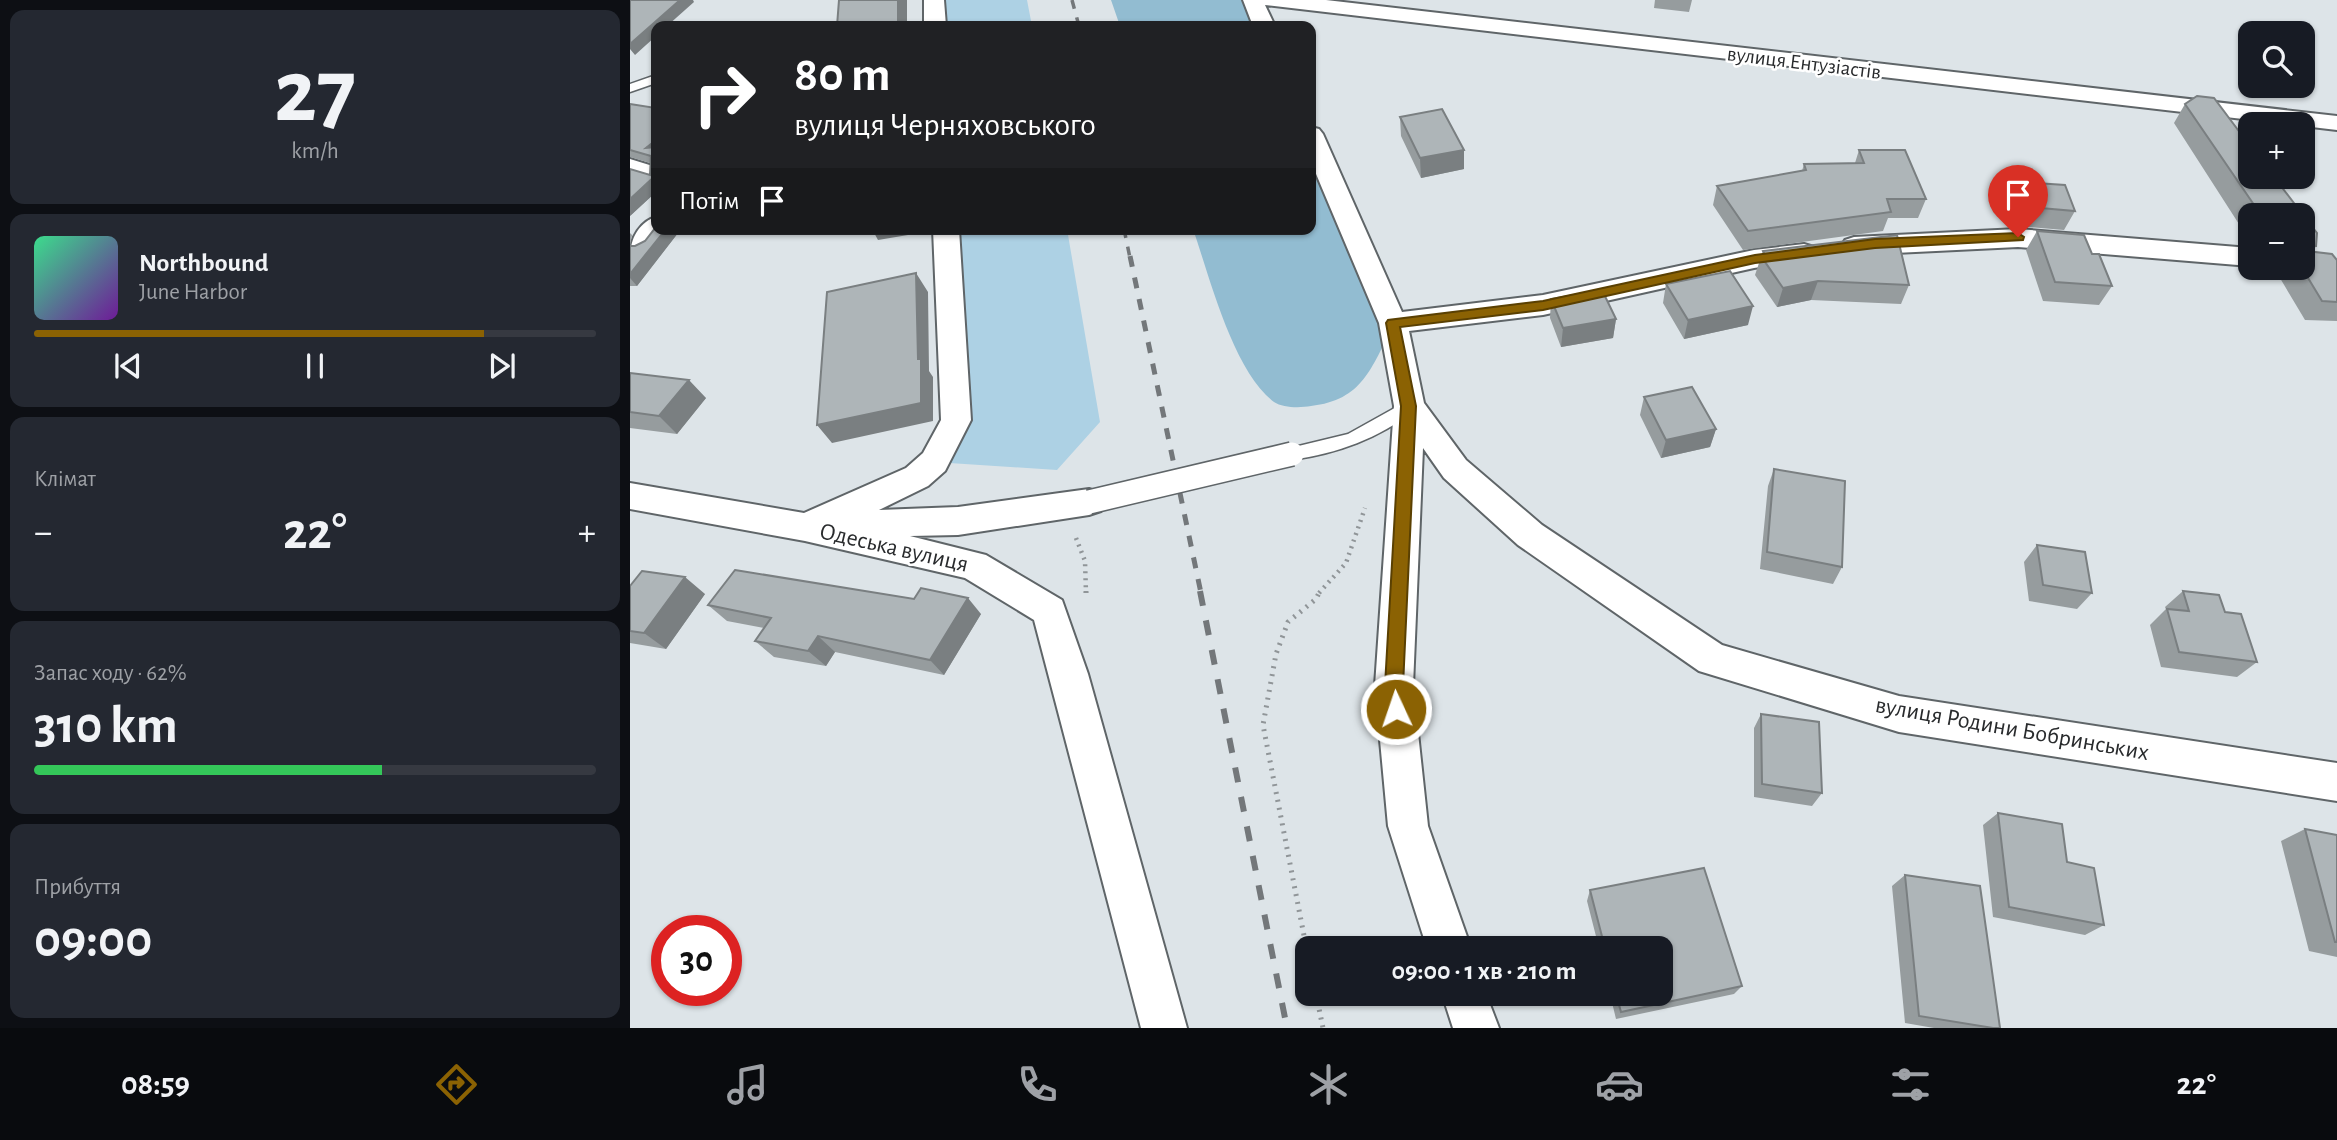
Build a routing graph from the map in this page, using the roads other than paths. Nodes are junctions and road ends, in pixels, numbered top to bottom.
1 (934, 0) edge
2 (1252, 0) edge
3 (1272, 0) edge
4 (935, 21) edge
5 (1262, 21) edge
6 (651, 81) edge
7 (630, 88) edge
8 (2337, 123) edge
9 (1316, 146) edge
10 (630, 166) edge
11 (651, 173) edge
12 (651, 232) edge
13 (946, 235) edge
14 (640, 247) edge
15 (2238, 256) edge
16 (1393, 323) junction
17 (1409, 406) junction
18 (1292, 454) joint
19 (630, 496) edge
20 (1088, 502) joint
21 (804, 527) junction
22 (2337, 782) edge
23 (1445, 936) edge
24 (1468, 1006) edge
25 (1164, 1028) edge
26 (1476, 1028) edge

1 - 4 street
2 - 5 street
3 - 8 street, вулиця Ентузіастів
6 - 7 lane
9 - 16 street
10 - 11 street
12 - 14 street
13 - 21 street, Одеська вулиця
15 - 16 street
16 - 17 street
17 - 18 lane
17 - 22 street, вулиця Родини Бобринських
17 - 23 street
18 - 20 street, bridge
19 - 21 street
20 - 21 street
21 - 25 street, Одеська вулиця
24 - 26 street

